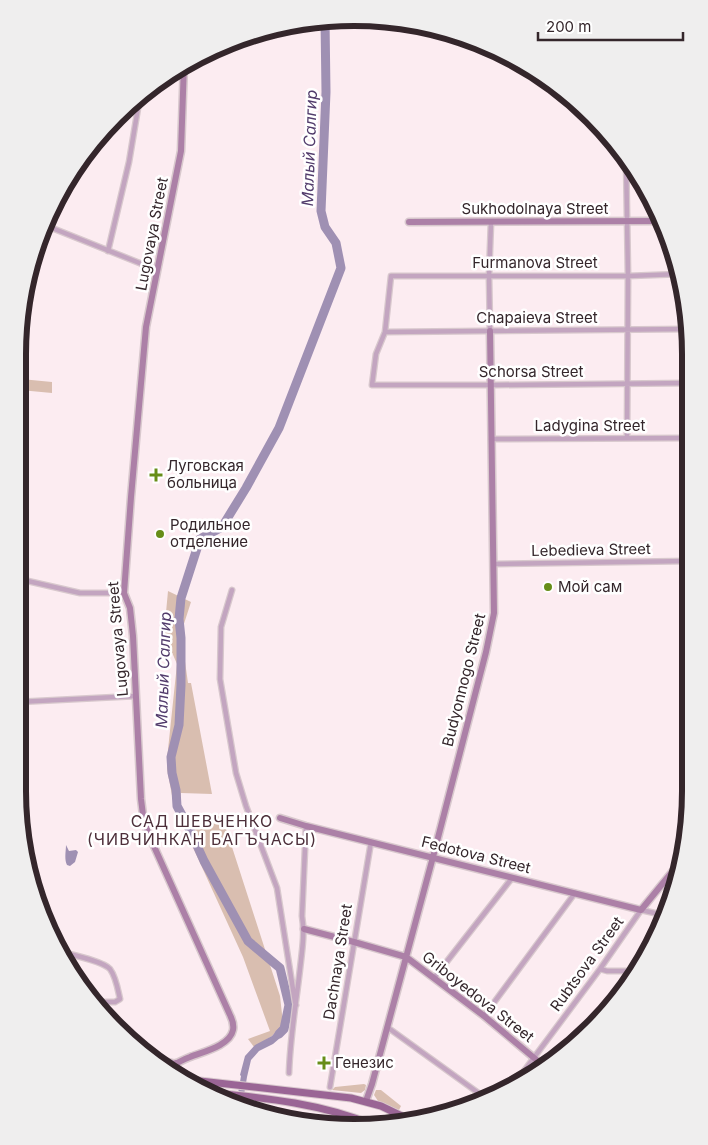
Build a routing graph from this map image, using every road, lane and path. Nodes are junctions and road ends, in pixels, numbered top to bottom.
1 (184, 74) edge
2 (138, 108) edge
3 (626, 171) edge
4 (654, 221) edge
5 (408, 222) dead end
6 (492, 222) junction
7 (626, 222) junction
8 (52, 228) edge
9 (108, 251) junction
10 (157, 270) junction
11 (672, 274) edge
12 (490, 276) junction
13 (628, 276) junction
14 (681, 329) edge
15 (490, 330) junction
16 (627, 330) junction
17 (385, 332) junction
18 (682, 383) edge
19 (628, 384) junction
20 (490, 385) junction
21 (627, 438) junction
22 (682, 438) edge
23 (491, 439) junction
24 (682, 561) edge
25 (494, 564) junction
26 (26, 581) edge
27 (232, 590) dead end
28 (124, 593) junction
29 (136, 696) junction
30 (26, 702) edge
31 (280, 818) dead end
32 (306, 826) junction
33 (371, 842) junction
34 (433, 857) junction
35 (672, 872) edge
36 (512, 878) junction
37 (575, 894) junction
38 (641, 910) junction
39 (658, 913) edge
40 (304, 929) junction
41 (354, 942) junction
42 (70, 954) edge
43 (406, 957) junction
44 (600, 969) junction
45 (628, 971) edge
46 (434, 978) junction
47 (104, 1002) edge
48 (296, 1005) junction
49 (484, 1016) junction
50 (387, 1027) junction
51 (534, 1057) junction
52 (168, 1061) edge
53 (539, 1062) edge
54 (176, 1063) junction
55 (173, 1065) edge
56 (177, 1067) edge
57 (522, 1072) edge
58 (288, 1073) dead end
59 (201, 1081) edge
60 (330, 1086) dead end
61 (480, 1093) edge
62 (228, 1094) edge
63 (366, 1101) junction
64 (401, 1115) edge
65 (355, 1119) edge

1 - 10 street, Lugovaya Street
2 - 9 street
3 - 7 street
4 - 7 street, Sukhodolnaya Street
5 - 6 street, Sukhodolnaya Street
6 - 7 street, Sukhodolnaya Street
6 - 12 street, Budyonnogo Street
7 - 13 street
8 - 9 street
9 - 10 street
10 - 28 street, Lugovaya Street
11 - 13 street, Furmanova Street
12 - 13 street, Furmanova Street
12 - 15 street, Budyonnogo Street
12 - 17 street, Furmanova Street
13 - 16 street
14 - 16 street, Chapaieva Street
15 - 16 street, Chapaieva Street
15 - 17 street, Chapaieva Street
15 - 20 street, Budyonnogo Street
16 - 19 street
17 - 20 street, Schorsa Street
18 - 19 street, Schorsa Street
19 - 20 street, Schorsa Street
19 - 21 street
20 - 23 street, Budyonnogo Street
21 - 22 street, Ladygina Street
21 - 23 street, Ladygina Street
23 - 25 street, Budyonnogo Street
24 - 25 street, Lebedieva Street
25 - 34 street, Budyonnogo Street
26 - 28 street
27 - 48 street
28 - 29 street, Lugovaya Street
29 - 30 street
29 - 54 street, Lugovaya Street
31 - 32 street, Fedotova Street
32 - 33 street, Fedotova Street
32 - 40 street
33 - 34 street, Fedotova Street
33 - 41 street, Dachnaya Street
34 - 36 street, Fedotova Street
34 - 43 street, Budyonnogo Street
35 - 38 street, Rubtsova Street
36 - 37 street, Fedotova Street
36 - 46 street
37 - 38 street, Fedotova Street
37 - 49 street
38 - 39 street, Fedotova Street
38 - 44 street, Rubtsova Street
40 - 41 street, Griboyedova Street
40 - 48 street
41 - 43 street, Griboyedova Street
41 - 60 street, Dachnaya Street
42 - 47 street
43 - 46 street, Griboyedova Street
43 - 50 street, Budyonnogo Street
44 - 45 street
44 - 51 street, Rubtsova Street
46 - 49 street, Griboyedova Street
48 - 58 street
49 - 51 street, Griboyedova Street
50 - 61 street
50 - 63 street, Budyonnogo Street
51 - 53 street, Griboyedova Street
51 - 57 street, Rubtsova Street
52 - 54 street
54 - 55 street, Lugovaya Street
54 - 56 street
59 - 63 main road
62 - 65 main road
63 - 64 main road

